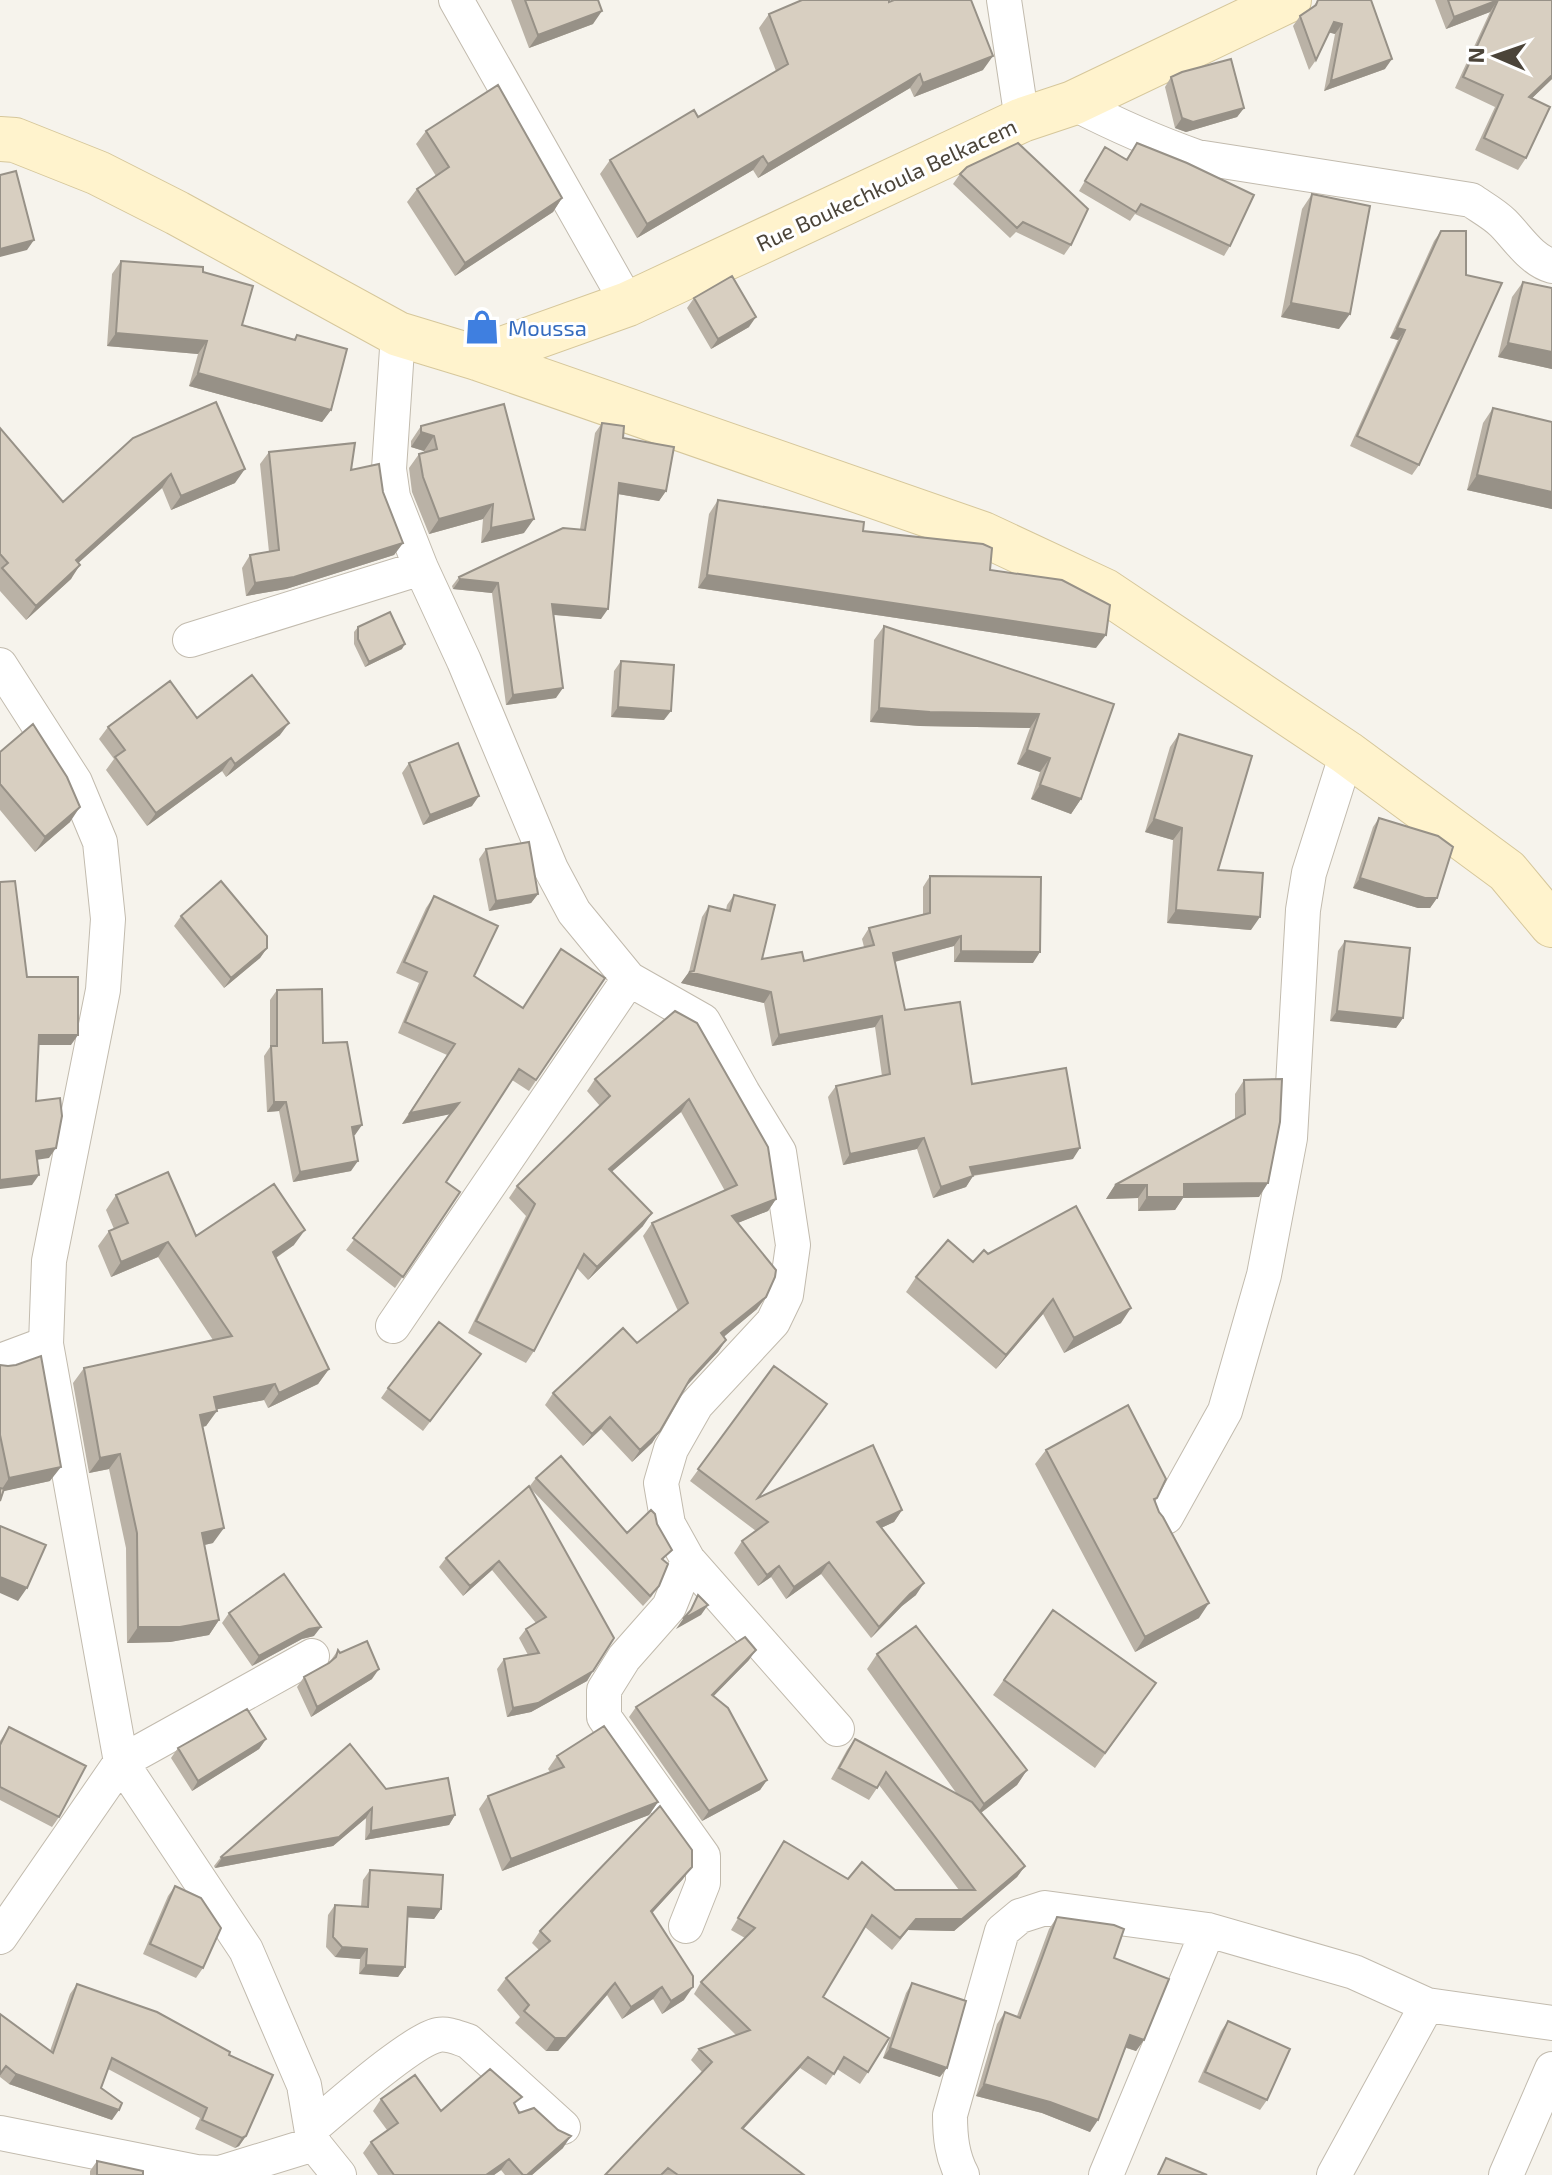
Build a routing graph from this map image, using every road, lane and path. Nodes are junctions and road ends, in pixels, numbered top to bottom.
1 (456, 0) edge
2 (1004, 0) edge
3 (1289, 0) edge
4 (1073, 103) junction
5 (1022, 120) junction
6 (0, 139) edge
7 (1552, 266) edge
8 (628, 304) junction
9 (398, 334) junction
10 (477, 358) junction
11 (421, 568) junction
12 (190, 640) dead end
13 (0, 665) edge
14 (1347, 753) junction
15 (1552, 925) edge
16 (629, 979) junction
17 (393, 1326) dead end
18 (46, 1344) junction
19 (0, 1361) edge
20 (1166, 1517) edge
21 (688, 1560) junction
22 (312, 1656) dead end
23 (837, 1729) dead end
24 (121, 1762) junction
25 (686, 1926) dead end
26 (1208, 1930) junction
27 (0, 1937) edge
28 (1427, 2005) junction
29 (1552, 2023) edge
30 (1548, 2088) edge
31 (563, 2127) dead end
32 (0, 2133) edge
33 (314, 2136) junction
34 (339, 2175) edge
35 (962, 2175) edge
36 (1106, 2175) edge
37 (1334, 2175) edge
38 (1506, 2175) edge

1 - 8 street
2 - 5 street
3 - 4 main road, Rue Boukechkoula Belkacem
4 - 5 main road, Rue Boukechkoula Belkacem
4 - 7 street
5 - 8 main road, Rue Boukechkoula Belkacem
6 - 9 main road
8 - 10 main road, Rue Boukechkoula Belkacem
9 - 10 main road
9 - 11 street
10 - 14 main road
11 - 12 street
11 - 16 street
13 - 18 street
14 - 15 main road
14 - 20 street
16 - 17 street
16 - 21 street
18 - 19 street
18 - 24 street
21 - 23 street
21 - 25 street
22 - 24 street
24 - 27 street
24 - 33 street
26 - 28 street
26 - 35 street
26 - 36 street
28 - 29 street
28 - 37 street
30 - 38 street
31 - 33 street
32 - 33 street
33 - 34 street

